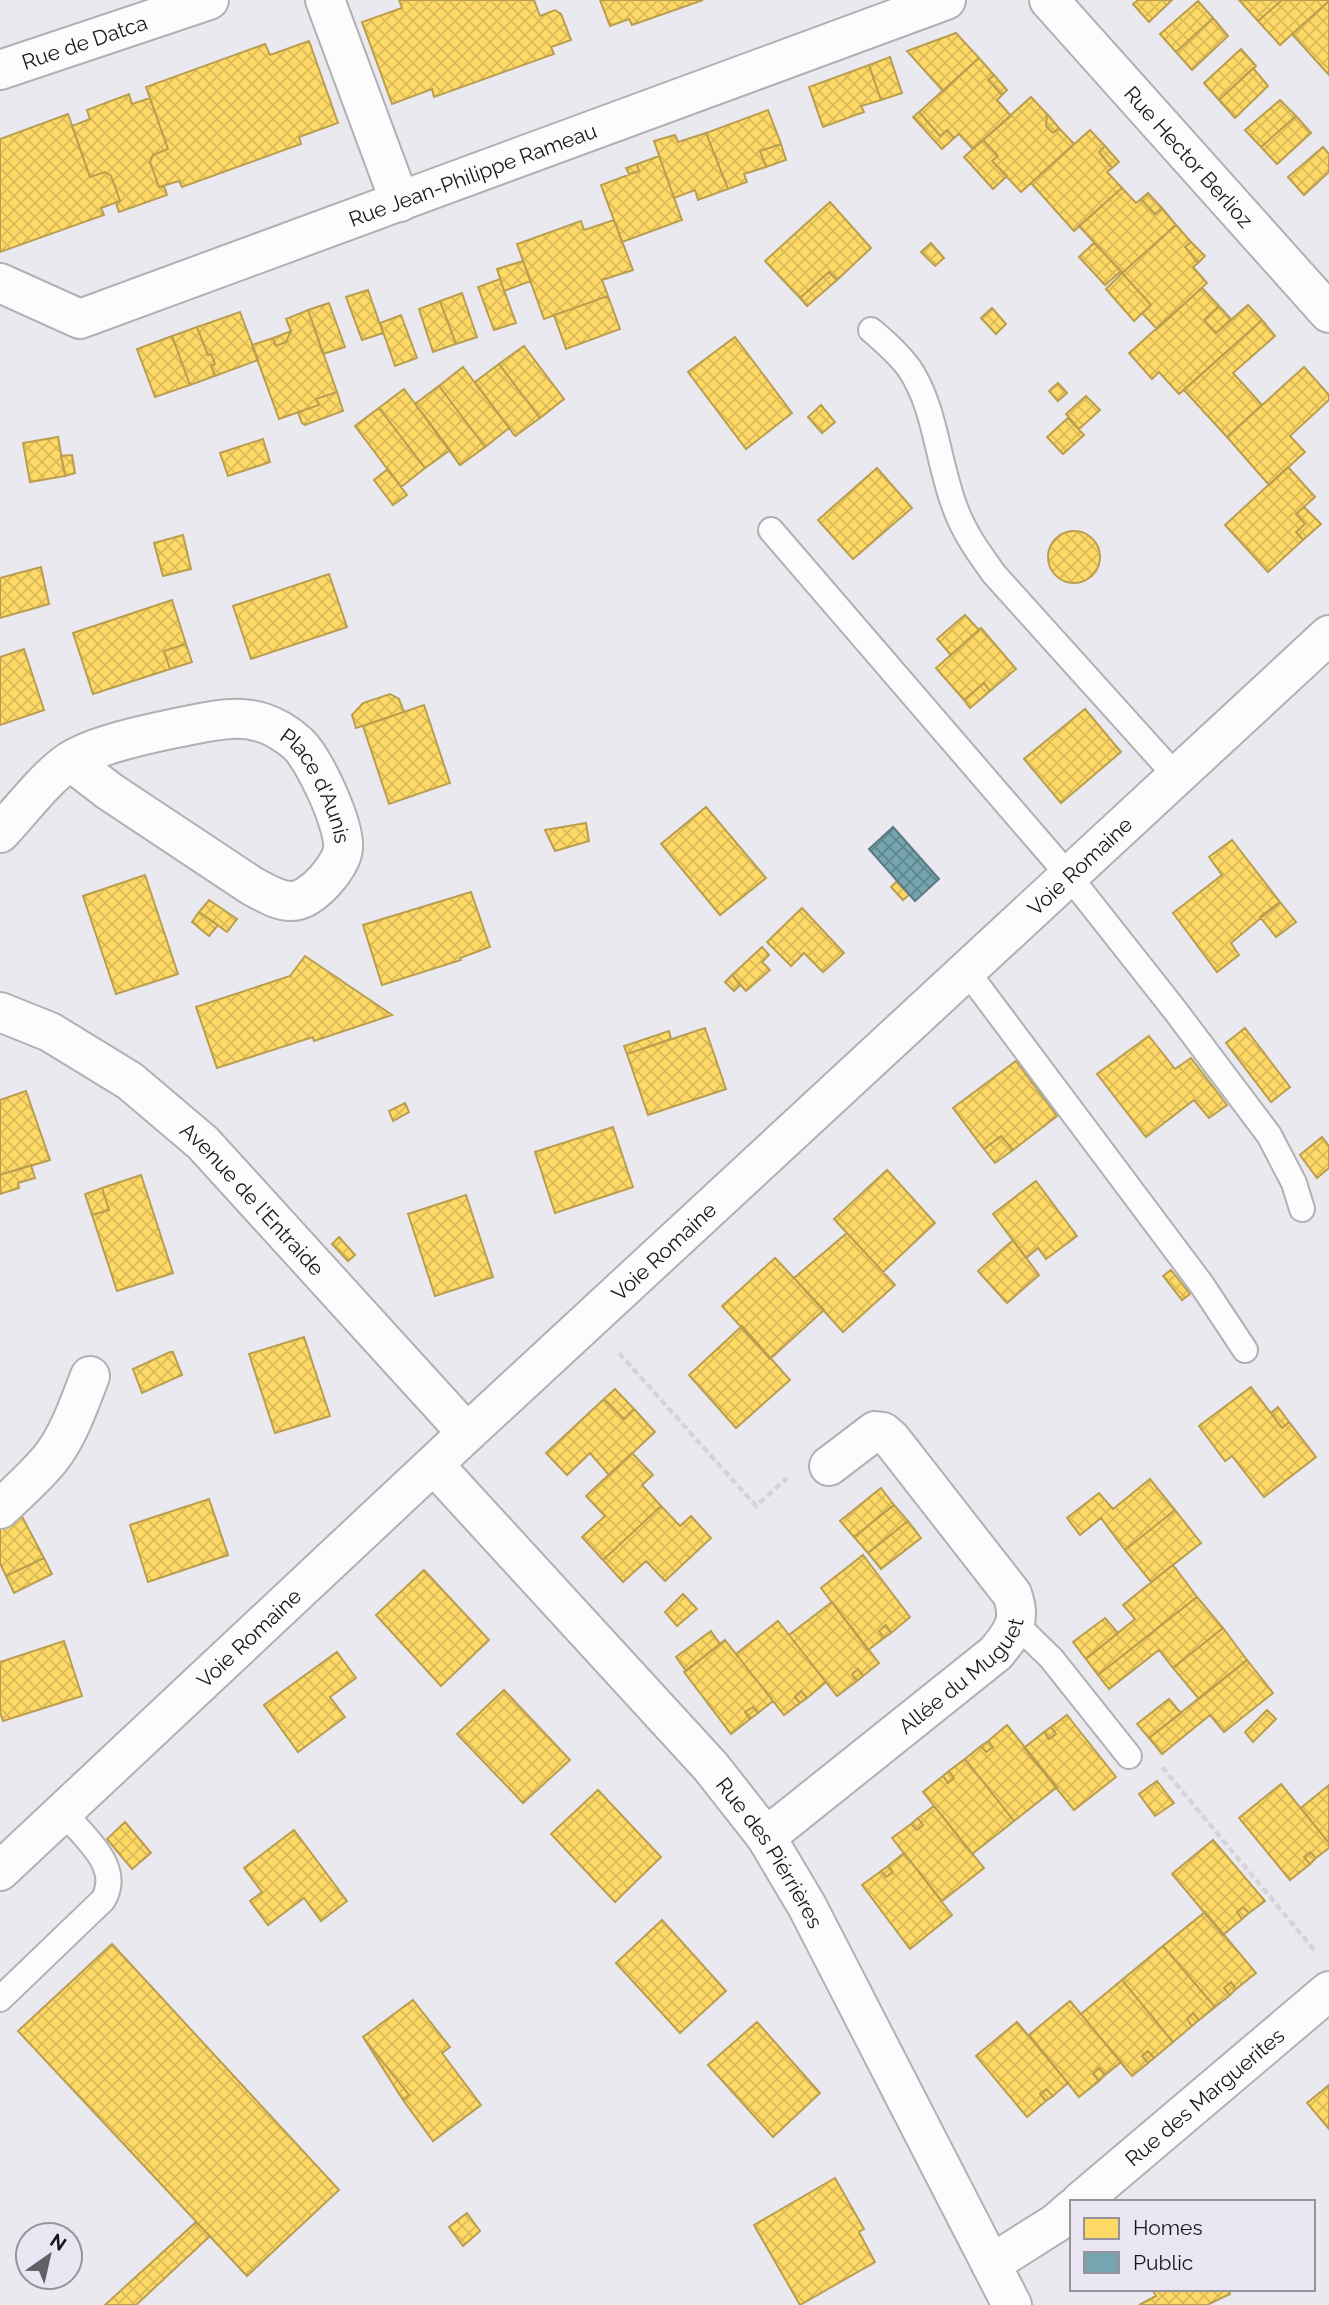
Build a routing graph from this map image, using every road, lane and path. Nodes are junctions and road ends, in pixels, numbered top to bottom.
1 (209, 0) edge
2 (325, 0) edge
3 (946, 0) edge
4 (1049, 0) edge
5 (0, 71) edge
6 (400, 202) junction
7 (0, 283) edge
8 (1329, 313) edge
9 (871, 330) dead end
10 (771, 530) dead end
11 (1329, 635) edge
12 (70, 761) junction
13 (1176, 776) junction
14 (0, 833) edge
15 (1069, 876) junction
16 (966, 970) junction
17 (0, 1012) edge
18 (1302, 1209) dead end
19 (589, 1320) junction
20 (1245, 1350) dead end
21 (90, 1376) dead end
22 (467, 1433) junction
23 (434, 1465) junction
24 (829, 1466) joint
25 (0, 1509) edge
26 (1016, 1624) junction
27 (1129, 1756) joint
28 (63, 1812) junction
29 (766, 1837) junction
30 (0, 1871) edge
31 (1325, 1975) edge
32 (0, 1999) edge
33 (1082, 2200) edge
34 (1070, 2211) edge
35 (991, 2264) junction
36 (1012, 2305) edge

1 - 5 street, Rue de Datca
2 - 6 street
3 - 6 street, Rue Jean-Philippe Rameau
4 - 8 street, Rue Hector Berlioz
6 - 7 street, Rue Jean-Philippe Rameau
9 - 13 lane
10 - 15 lane
11 - 13 street, Voie Romaine
12 - 12 street, Place d'Aunis
12 - 14 street, Place d'Aunis
13 - 15 street, Voie Romaine
15 - 16 street, Voie Romaine
15 - 18 lane
16 - 19 street, Voie Romaine
16 - 20 lane
17 - 22 street, Avenue de l'Entraide
19 - 22 street, Voie Romaine
19 - 24 path
21 - 25 street
22 - 23 street, Voie Romaine
23 - 28 street, Voie Romaine
23 - 29 street, Rue des Piérrières
24 - 26 street, Allée du Muguet
26 - 27 lane
26 - 29 street, Allée du Muguet
27 - 31 path
28 - 30 street, Voie Romaine
28 - 32 lane
29 - 35 street, Rue des Piérrières
31 - 33 street, Rue des Marguerites
34 - 35 street
35 - 36 street, Rue des Piérrières

